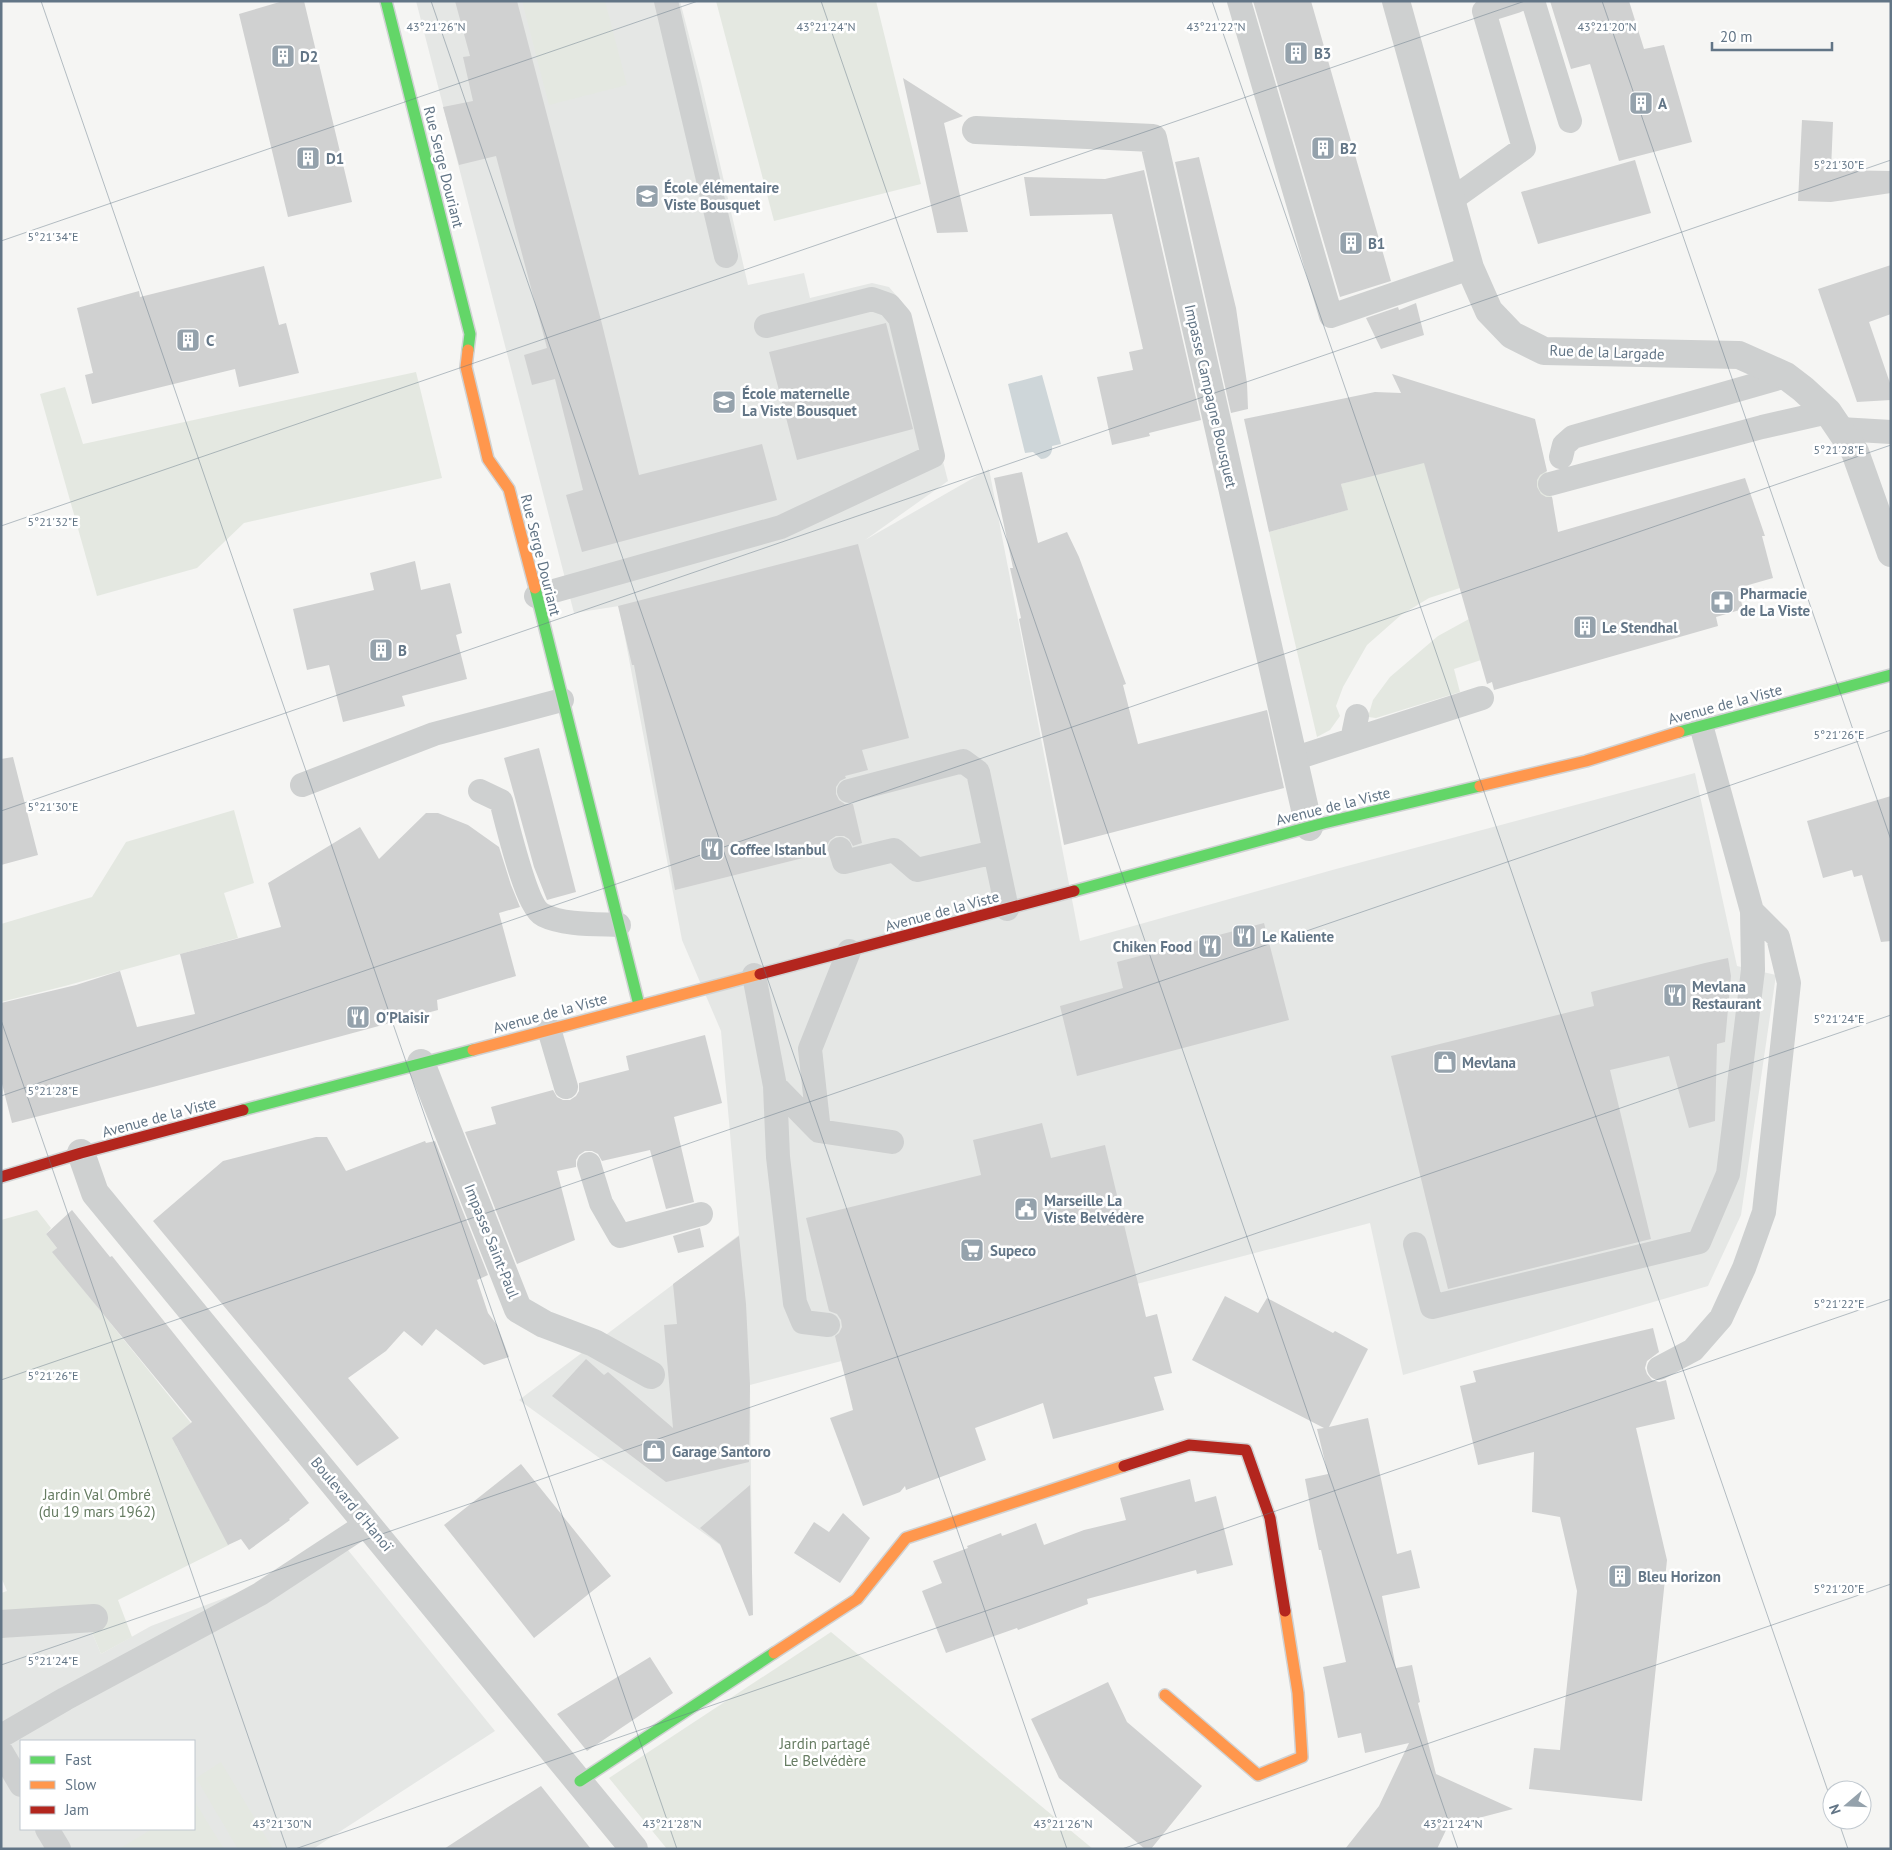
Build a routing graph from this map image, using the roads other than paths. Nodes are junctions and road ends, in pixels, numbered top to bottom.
1 (386, 1) edge
2 (666, 1) edge
3 (1239, 1) edge
4 (1396, 1) edge
5 (1516, 1) edge
6 (1533, 1) edge
7 (1570, 121) dead end
8 (976, 130) dead end
9 (1451, 200) junction
10 (726, 256) dead end
11 (1470, 268) junction
12 (766, 326) dead end
13 (1786, 376) junction
14 (1834, 420) junction
15 (1891, 432) edge
16 (1561, 457) dead end
17 (1550, 484) dead end
18 (1891, 554) edge
19 (536, 596) junction
20 (1891, 675) edge
21 (1482, 698) dead end
22 (562, 700) junction
23 (1358, 716) dead end
24 (1701, 725) junction
25 (1352, 740) junction
26 (1294, 759) junction
27 (302, 785) dead end
28 (480, 791) dead end
29 (849, 791) dead end
30 (1309, 827) junction
31 (840, 849) dead end
32 (995, 852) junction
33 (1007, 909) junction
34 (1752, 910) junction
35 (619, 925) junction
36 (850, 950) junction
37 (754, 975) junction
38 (639, 1005) junction
39 (549, 1029) junction
40 (421, 1063) junction
41 (774, 1086) junction
42 (566, 1087) dead end
43 (819, 1131) junction
44 (892, 1142) dead end
45 (81, 1153) junction
46 (589, 1164) dead end
47 (1, 1177) edge
48 (701, 1214) dead end
49 (1415, 1244) dead end
50 (828, 1324) dead end
51 (1658, 1368) dead end
52 (651, 1375) dead end
53 (368, 1523) junction
54 (94, 1618) dead end
55 (1, 1624) edge
56 (1165, 1695) dead end
57 (1, 1736) edge
58 (1, 1751) edge
59 (580, 1781) junction
60 (20, 1783) edge
61 (48, 1830) edge
62 (58, 1849) edge
63 (634, 1849) edge

1 - 19 street, Rue Serge Douriant
2 - 10 lane
3 - 11 lane
4 - 9 street, Rue de la Largade
5 - 9 lane
6 - 7 lane
8 - 26 street, Impasse Campagne Bousquet
9 - 11 street, Rue de la Largade
11 - 13 street, Rue de la Largade
12 - 19 lane
13 - 14 street, Rue de la Largade
13 - 16 lane
14 - 15 lane
14 - 17 lane
14 - 18 street, Rue de la Largade
19 - 22 street, Rue Serge Douriant
20 - 24 street, Avenue de la Viste
21 - 25 lane
22 - 27 lane
22 - 35 street, Rue Serge Douriant
23 - 25 lane
24 - 30 street, Avenue de la Viste
24 - 34 lane
25 - 26 lane
26 - 30 street, Impasse Campagne Bousquet
28 - 35 lane
29 - 32 lane
30 - 33 street, Avenue de la Viste
31 - 32 lane
32 - 33 lane
33 - 36 street, Avenue de la Viste
34 - 49 lane
34 - 51 lane
35 - 38 street, Rue Serge Douriant
36 - 37 street, Avenue de la Viste
36 - 43 lane
37 - 38 street, Avenue de la Viste
37 - 41 lane
38 - 39 street, Avenue de la Viste
39 - 40 street, Avenue de la Viste
39 - 42 lane
40 - 45 street, Avenue de la Viste
40 - 52 street, Impasse Saint-Paul
41 - 43 lane
41 - 50 lane
43 - 44 lane
45 - 47 street, Avenue de la Viste
45 - 53 street, Boulevard d'Hanoï
46 - 48 lane
53 - 57 lane
53 - 59 street, Boulevard d'Hanoï
54 - 55 street
56 - 59 street
58 - 60 lane
59 - 63 street, Boulevard d'Hanoï
61 - 62 lane

